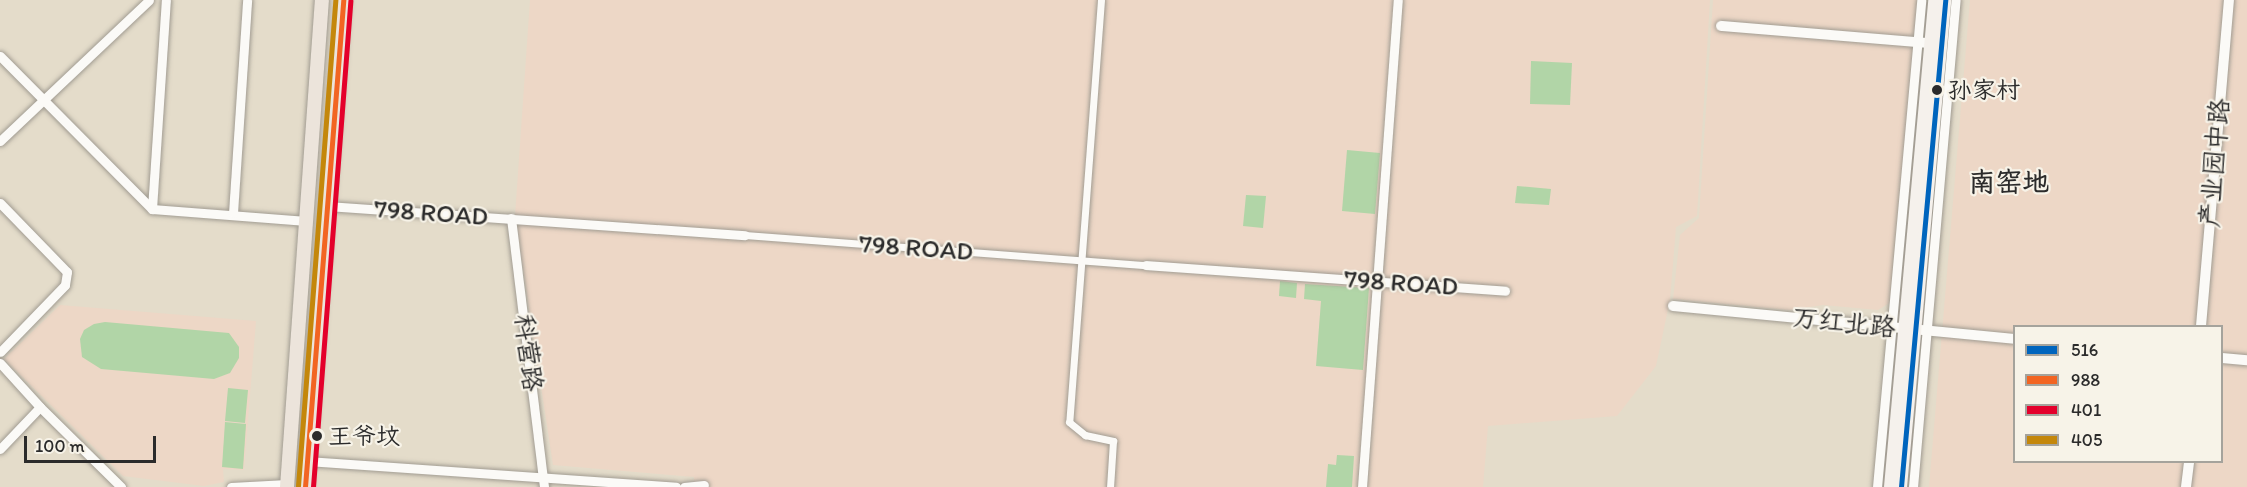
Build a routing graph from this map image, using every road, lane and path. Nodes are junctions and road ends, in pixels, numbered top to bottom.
1 (149, 0) edge
2 (166, 0) edge
3 (247, 0) edge
4 (322, 0) edge
5 (343, 0) edge
6 (1101, 0) edge
7 (1398, 0) edge
8 (1921, 0) edge
9 (1934, 0) edge
10 (1945, 0) edge
11 (1956, 0) edge
12 (2229, 0) edge
13 (1721, 26) dead end
14 (1924, 43) junction
15 (0, 56) edge
16 (44, 101) junction
17 (0, 141) edge
18 (0, 203) edge
19 (327, 206) junction
20 (152, 208) junction
21 (233, 213) junction
22 (511, 218) junction
23 (307, 221) junction
24 (745, 235) joint
25 (1081, 260) junction
26 (1146, 265) joint
27 (1378, 282) junction
28 (1505, 291) dead end
29 (1673, 306) dead end
30 (2201, 325) edge
31 (1909, 329) junction
32 (2013, 339) edge
33 (0, 352) edge
34 (2223, 358) edge
35 (2247, 360) edge
36 (0, 363) edge
37 (40, 407) junction
38 (0, 449) edge
39 (307, 461) junction
40 (2189, 463) edge
41 (544, 483) edge
42 (704, 484) dead end
43 (287, 485) edge
44 (121, 487) edge
45 (231, 487) edge
46 (305, 487) edge
47 (676, 487) edge
48 (684, 487) edge
49 (1110, 487) edge
50 (1362, 487) edge
51 (1878, 487) edge
52 (1890, 487) edge
53 (1901, 487) edge
54 (1913, 487) edge
55 (2186, 487) edge

1 - 16 street
2 - 20 street
3 - 21 street
4 - 23 main road
5 - 19 main road
6 - 25 street
7 - 27 street
8 - 14 street
9 - 14 main road
10 - 31 main road
11 - 31 street
12 - 30 street, 产业园中路
13 - 14 street
14 - 31 main road
15 - 16 street
16 - 17 street
16 - 20 street
18 - 33 street
19 - 22 street, 798 ROAD
19 - 39 main road
20 - 21 street
21 - 23 street
22 - 24 street, 798 ROAD
22 - 41 street, 科营路
23 - 43 main road
24 - 25 street, 798 ROAD
25 - 26 street, 798 ROAD
25 - 49 street
26 - 27 street, 798 ROAD
27 - 28 street, 798 ROAD
27 - 50 street
29 - 31 street, 万红北路
31 - 32 street, 万红北路
31 - 51 street
31 - 52 main road
31 - 53 main road
31 - 54 street
34 - 35 street
36 - 37 street
37 - 38 street
37 - 44 street
39 - 41 street
39 - 46 main road
40 - 55 street
41 - 47 street
42 - 48 street
43 - 45 street

